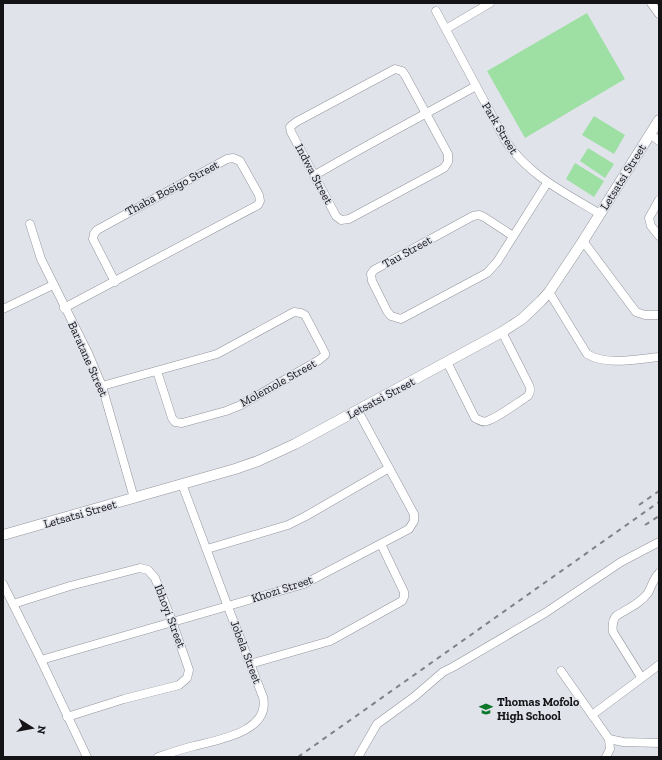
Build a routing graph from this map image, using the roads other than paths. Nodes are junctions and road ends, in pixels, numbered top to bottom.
1 (490, 3) edge
2 (651, 3) edge
3 (436, 10) dead end
4 (659, 14) edge
5 (446, 29) junction
6 (476, 86) junction
7 (427, 114) junction
8 (659, 120) edge
9 (650, 134) junction
10 (659, 141) edge
11 (315, 175) junction
12 (547, 183) junction
13 (659, 200) edge
14 (600, 214) junction
15 (30, 224) dead end
16 (513, 236) junction
17 (659, 236) edge
18 (583, 241) junction
19 (115, 282) junction
20 (52, 285) junction
21 (549, 292) junction
22 (64, 308) junction
23 (3, 309) edge
24 (659, 314) edge
25 (502, 332) junction
26 (659, 357) edge
27 (447, 362) junction
28 (157, 371) junction
29 (102, 386) junction
30 (358, 411) junction
31 (389, 468) junction
32 (182, 484) junction
33 (134, 498) junction
34 (3, 535) edge
35 (659, 542) edge
36 (382, 544) junction
37 (207, 549) junction
38 (659, 573) edge
39 (654, 580) junction
40 (3, 584) edge
41 (659, 587) edge
42 (13, 604) junction
43 (228, 607) junction
44 (172, 621) junction
45 (41, 660) junction
46 (250, 664) junction
47 (659, 665) edge
48 (561, 671) dead end
49 (641, 677) junction
50 (592, 715) junction
51 (68, 717) junction
52 (609, 739) junction
53 (659, 742) edge
54 (87, 757) edge
55 (158, 757) edge
56 (358, 757) edge
57 (606, 757) edge

1 - 5 street
2 - 4 street
3 - 5 street, Park Street
5 - 6 street, Park Street
6 - 7 street
6 - 12 street, Park Street
7 - 11 street
7 - 11 street, Indwa Street
7 - 11 street, Indwa Street
8 - 9 street, Letsatsi Street
9 - 10 street
9 - 14 street, Letsatsi Street
12 - 14 street, Park Street
12 - 16 street, Tau Street
13 - 17 street
14 - 18 street, Letsatsi Street
15 - 20 street, Baratane Street
16 - 16 street, Tau Street
18 - 21 street, Letsatsi Street
18 - 24 street
19 - 19 street, Thaba Bosigo Street
19 - 22 street, Thaba Bosigo Street
20 - 22 street, Baratane Street
20 - 23 street
21 - 25 street, Letsatsi Street
21 - 26 street
22 - 29 street, Baratane Street
25 - 27 street, Letsatsi Street
25 - 27 street
27 - 30 street, Letsatsi Street
28 - 28 street, Molemole Street
28 - 29 street, Molemole Street
29 - 33 street, Baratane Street
30 - 31 street, Khozi Street
30 - 32 street, Letsatsi Street
31 - 36 street, Khozi Street
31 - 37 street
32 - 33 street, Letsatsi Street
32 - 37 street, Jobela Street
33 - 34 street, Letsatsi Street
35 - 56 street
36 - 43 street, Khozi Street
36 - 46 street
37 - 43 street, Jobela Street
38 - 39 street
39 - 41 street
39 - 49 street
40 - 42 street
42 - 44 street, Ibhoyi Street
42 - 45 street
43 - 44 street, Khozi Street
43 - 46 street, Jobela Street
44 - 45 street, Khozi Street
44 - 51 street, Ibhoyi Street
45 - 51 street
46 - 55 street, Jobela Street
47 - 49 street
48 - 50 street
49 - 50 street
50 - 52 street
51 - 54 street
52 - 53 street
52 - 57 street

